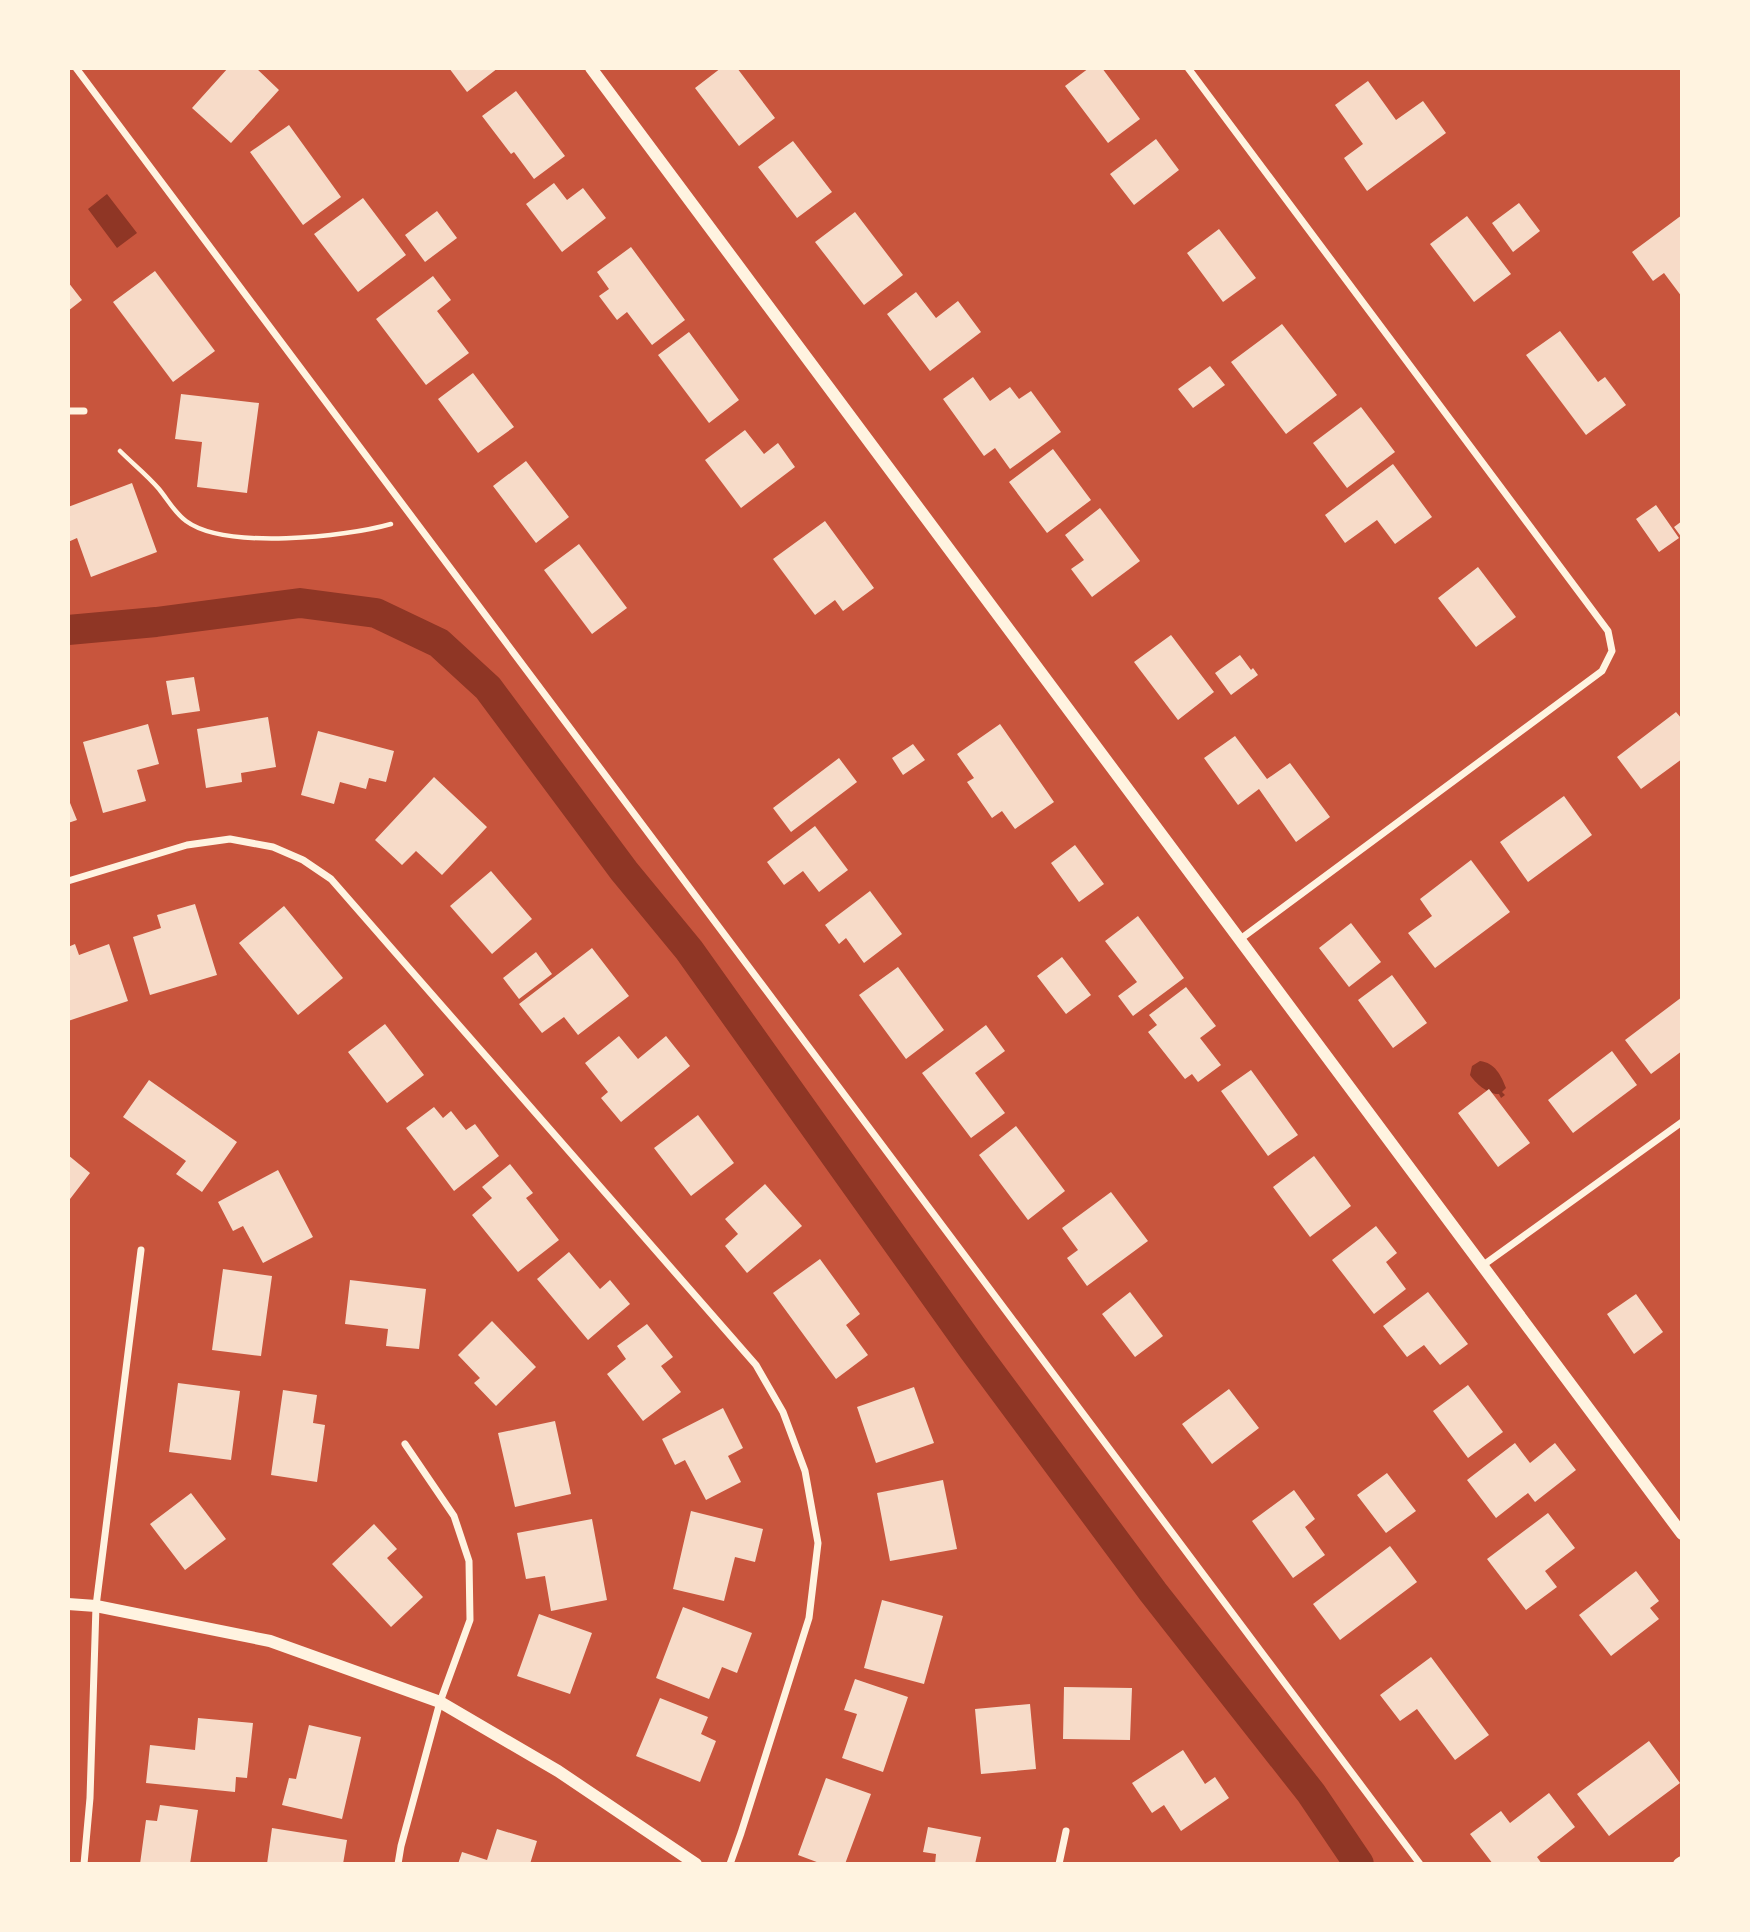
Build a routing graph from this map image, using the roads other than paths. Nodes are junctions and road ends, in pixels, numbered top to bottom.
1 (76, 68) edge
2 (591, 68) edge
3 (1188, 68) edge
4 (68, 411) edge
5 (84, 411) dead end
6 (68, 881) edge
7 (1239, 940) junction
8 (1682, 1122) edge
9 (141, 1250) dead end
10 (1482, 1266) junction
11 (405, 1444) dead end
12 (1682, 1534) edge
13 (68, 1604) edge
14 (96, 1606) junction
15 (440, 1702) junction
16 (1066, 1831) dead end
17 (83, 1864) edge
18 (398, 1864) edge
19 (696, 1864) edge
20 (730, 1864) edge
21 (1059, 1864) edge
22 (1420, 1864) edge

1 - 22 street
2 - 7 street
3 - 7 street
4 - 5 street
6 - 20 street
7 - 10 street
8 - 10 street
9 - 14 street
10 - 12 street
11 - 15 street
13 - 14 street
14 - 15 street
14 - 17 street
15 - 18 street
15 - 19 street
16 - 21 street

